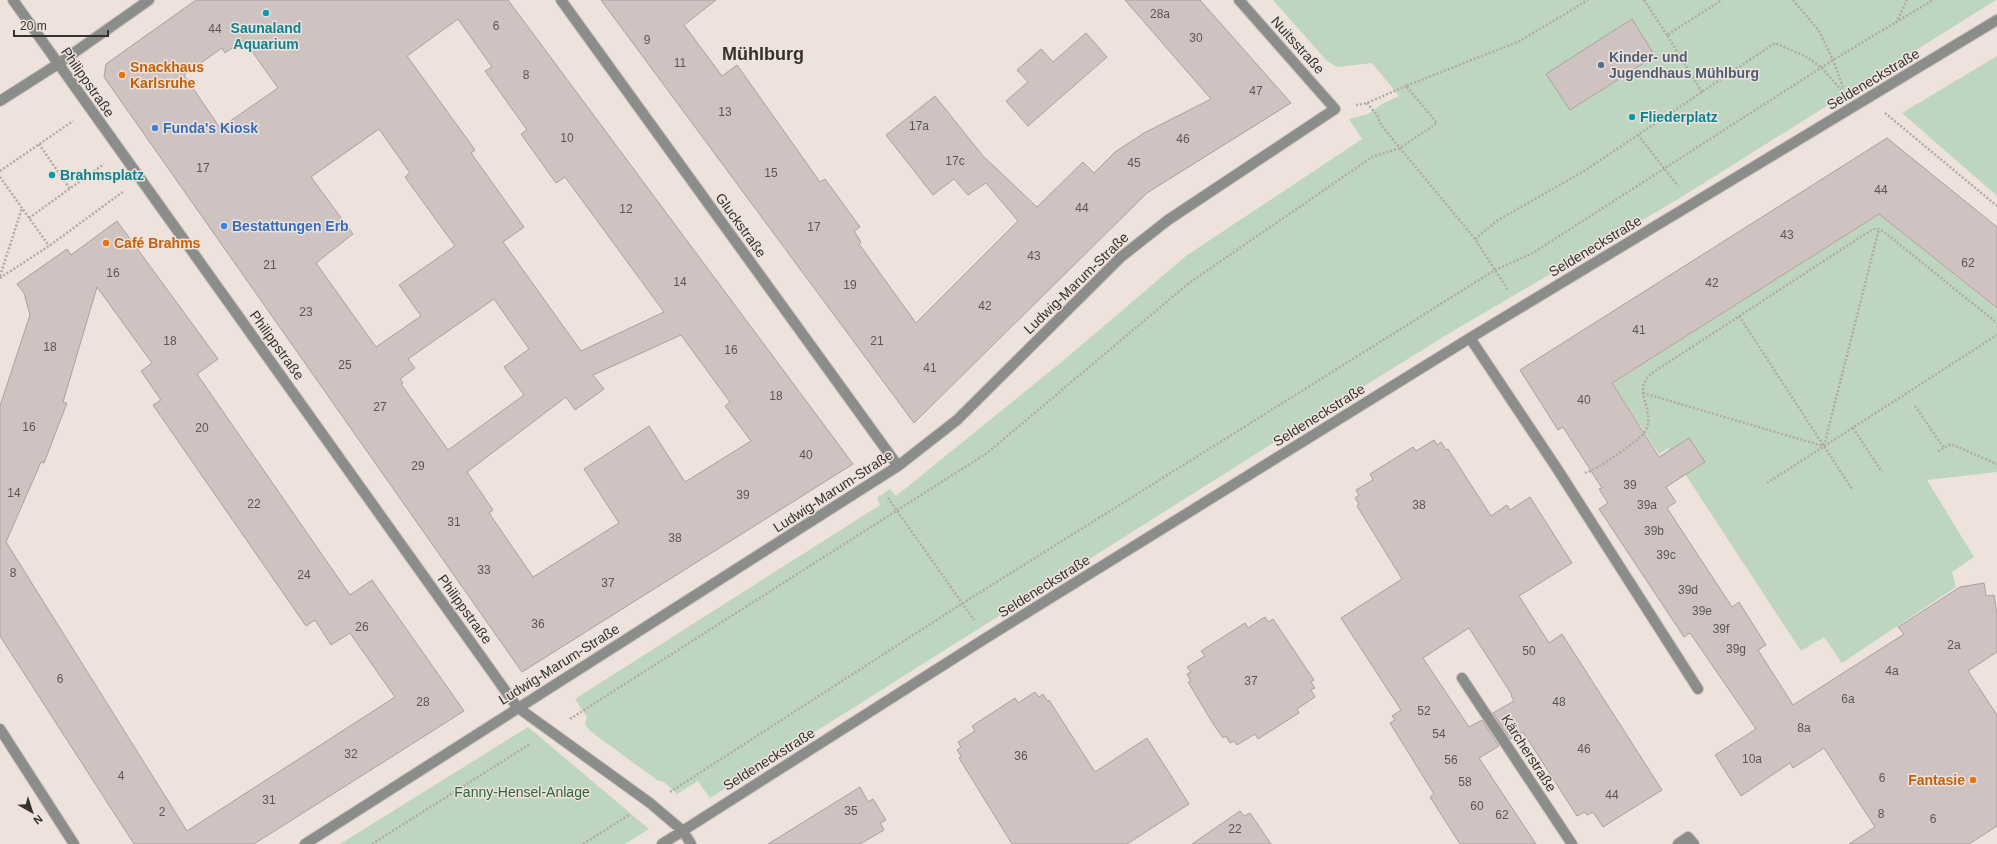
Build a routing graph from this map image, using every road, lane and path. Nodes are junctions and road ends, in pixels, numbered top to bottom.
1 (13, 0) edge
2 (149, 0) edge
3 (561, 0) edge
4 (1239, 0) edge
5 (1588, 0) edge
6 (1644, 0) edge
7 (1722, 0) edge
8 (1793, 0) edge
9 (1907, 0) edge
10 (1933, 0) edge
11 (1997, 20) edge
12 (1895, 24) junction
13 (1667, 35) junction
14 (1833, 60) junction
15 (58, 64) junction
16 (1822, 68) junction
17 (1406, 86) junction
18 (1702, 92) junction
19 (1869, 99) junction
20 (0, 101) edge
21 (90, 109) junction
22 (1335, 109) joint
23 (1638, 135) junction
24 (39, 144) junction
25 (1400, 148) junction
26 (121, 152) junction
27 (1665, 168) junction
28 (0, 170) edge
29 (0, 177) edge
30 (140, 179) junction
31 (70, 189) junction
32 (1690, 205) junction
33 (1997, 206) edge
34 (22, 208) junction
35 (29, 218) junction
36 (1879, 229) junction
37 (1475, 239) junction
38 (49, 246) junction
39 (1495, 270) junction
40 (0, 277) edge
41 (1520, 308) junction
42 (1739, 316) junction
43 (1997, 323) edge
44 (1997, 335) edge
45 (1470, 338) junction
46 (1643, 393) junction
47 (1915, 406) dead end
48 (1853, 428) junction
49 (1824, 447) junction
50 (1944, 448) junction
51 (1938, 451) dead end
52 (1997, 464) edge
53 (898, 466) junction
54 (1556, 467) junction
55 (1882, 472) dead end
56 (875, 482) junction
57 (1767, 483) dead end
58 (1852, 489) dead end
59 (896, 512) junction
60 (963, 603) junction
61 (986, 638) junction
62 (1462, 678) dead end
63 (1698, 689) dead end
64 (517, 707) junction
65 (0, 729) edge
66 (552, 731) junction
67 (650, 803) junction
68 (683, 831) junction
69 (74, 844) edge
70 (305, 844) edge
71 (372, 844) edge
72 (583, 844) edge
73 (662, 844) edge
74 (691, 844) edge
75 (1572, 844) edge
76 (1678, 844) edge
77 (1694, 844) edge

1 - 15 street, Philippstraße
2 - 15 street
3 - 53 street, Gluckstraße
4 - 22 street, Nuitsstraße
5 - 17 path
6 - 13 path
7 - 13 path
8 - 14 path
9 - 12 path
10 - 12 path
11 - 19 street, Seldeneckstraße
12 - 14 path
13 - 18 path
14 - 16 path
14 - 16 path
15 - 20 street
15 - 21 street, Philippstraße
16 - 18 path
16 - 27 path
17 - 25 path
17 - 25 path
18 - 23 path
19 - 32 street, Seldeneckstraße
19 - 33 path
21 - 24 path
21 - 26 street, Philippstraße
22 - 53 street, Ludwig-Marum-Straße
23 - 27 path
23 - 37 path
24 - 28 path
24 - 31 path
25 - 37 path
25 - 59 path
26 - 30 street, Philippstraße
26 - 31 path
27 - 32 path
27 - 39 path
29 - 34 path
30 - 38 path
30 - 64 street, Philippstraße
31 - 35 path
32 - 41 street, Seldeneckstraße
34 - 35 path
34 - 40 path
35 - 38 path
36 - 42 path
36 - 43 path
36 - 49 path
37 - 39 path
38 - 40 path
39 - 41 path
39 - 60 path
41 - 45 street, Seldeneckstraße
42 - 46 path
42 - 49 path
44 - 48 path
45 - 54 street
45 - 61 street, Seldeneckstraße
46 - 49 path
46 - 54 path
47 - 50 path
48 - 49 path
48 - 55 path
49 - 57 path
49 - 58 path
50 - 51 path
50 - 52 path
53 - 56 street, Ludwig-Marum-Straße
54 - 63 street
56 - 59 path
56 - 64 street, Ludwig-Marum-Straße
59 - 60 path
59 - 66 path
60 - 61 path
60 - 67 path
61 - 68 street, Seldeneckstraße
62 - 75 street, Kärcherstraße
64 - 66 street
64 - 70 street, Ludwig-Marum-Straße
65 - 69 street
66 - 67 street
66 - 71 path
67 - 68 street
67 - 72 path
68 - 73 street, Seldeneckstraße
68 - 74 street
76 - 77 street

